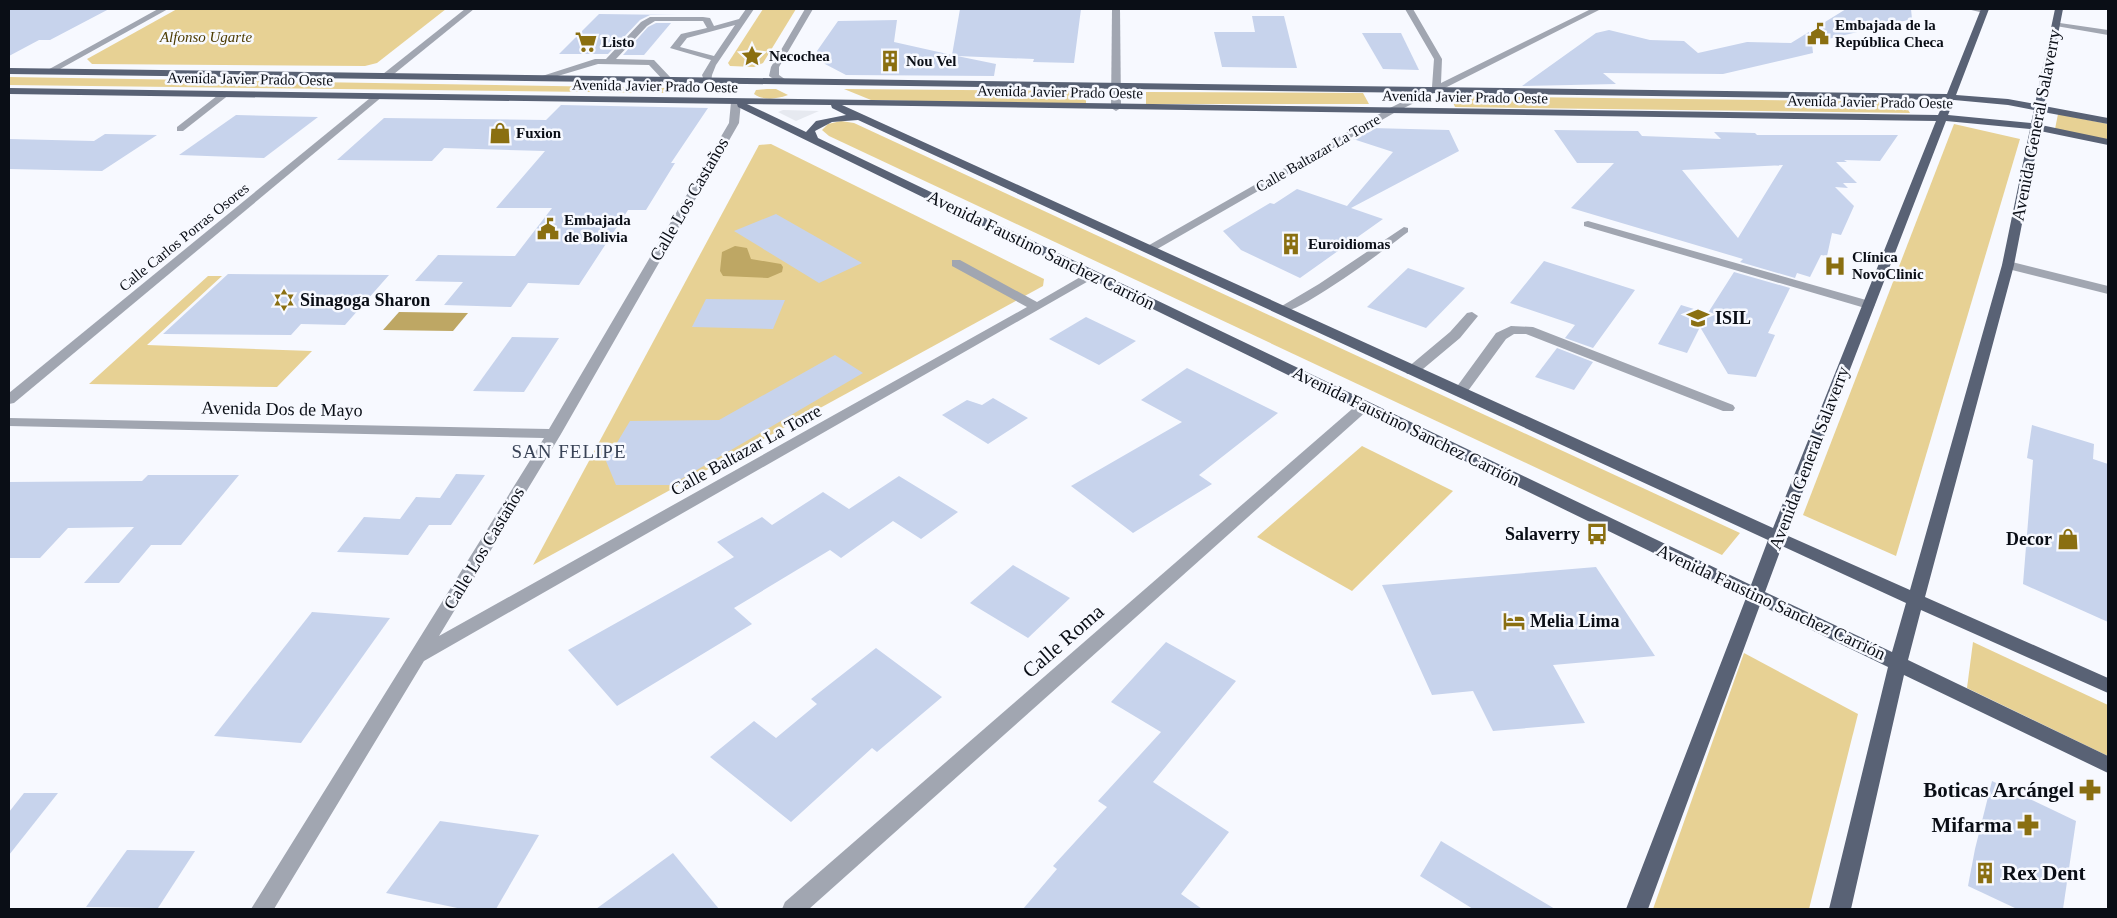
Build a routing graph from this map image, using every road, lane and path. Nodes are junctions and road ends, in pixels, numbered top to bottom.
1 (164, 9) edge
2 (470, 9) edge
3 (750, 9) edge
4 (809, 9) edge
5 (1116, 9) edge
6 (1408, 9) edge
7 (1597, 9) edge
8 (1971, 9) edge
9 (2059, 9) edge
10 (1985, 10) edge
11 (742, 21) junction
12 (2056, 24) junction
13 (712, 29) junction
14 (2108, 33) edge
15 (663, 55) junction
16 (717, 59) junction
17 (608, 62) junction
18 (9, 71) edge
19 (48, 72) junction
20 (386, 76) junction
21 (541, 78) junction
22 (668, 80) junction
23 (708, 81) junction
24 (784, 82) junction
25 (1115, 87) junction
26 (9, 91) edge
27 (1436, 91) junction
28 (224, 94) junction
29 (378, 96) junction
30 (1951, 97) junction
31 (736, 102) junction
32 (830, 104) junction
33 (2039, 107) junction
34 (1116, 108) junction
35 (1392, 111) junction
36 (1944, 118) junction
37 (864, 120) junction
38 (2108, 121) edge
39 (2035, 127) junction
40 (180, 129) dead end
41 (813, 139) junction
42 (2108, 142) edge
43 (1588, 224) dead end
44 (1404, 230) dead end
45 (1148, 250) junction
46 (956, 263) dead end
47 (2008, 265) junction
48 (1093, 275) junction
49 (2108, 290) edge
50 (1870, 305) junction
51 (1037, 307) junction
52 (1281, 310) junction
53 (1472, 316) dead end
54 (1412, 370) junction
55 (1460, 392) junction
56 (9, 400) edge
57 (1364, 406) junction
58 (1728, 408) dead end
59 (9, 422) edge
60 (554, 434) junction
61 (1777, 538) junction
62 (1756, 596) junction
63 (1915, 600) junction
64 (417, 656) junction
65 (1898, 662) junction
66 (2108, 686) edge
67 (2108, 765) edge
68 (262, 909) edge
69 (793, 909) edge
70 (1637, 909) edge
71 (1840, 909) edge

1 - 19 street
2 - 20 street
3 - 11 street
4 - 24 street
5 - 25 street
6 - 27 street
7 - 27 street, Calle Baltazar La Torre
8 - 10 street
9 - 12 main road, Avenida General Salaverry
10 - 30 main road, Avenida General Salaverry
11 - 13 street
11 - 16 street
12 - 14 street
12 - 33 main road, Avenida General Salaverry
13 - 15 street
13 - 17 street
15 - 16 street
15 - 17 street
15 - 22 street
16 - 23 street
17 - 21 street
18 - 19 main road, Avenida Javier Prado Oeste
19 - 20 main road, Avenida Javier Prado Oeste
20 - 21 main road, Avenida Javier Prado Oeste
21 - 22 main road, Avenida Javier Prado Oeste
22 - 23 main road, Avenida Javier Prado Oeste
23 - 24 main road, Avenida Javier Prado Oeste
23 - 31 main road, Avenida Faustino Sanchez Carrión
24 - 25 main road, Avenida Javier Prado Oeste
24 - 32 main road
25 - 27 main road, Avenida Javier Prado Oeste
25 - 34 street
26 - 28 main road, Avenida Javier Prado Oeste
27 - 30 main road, Avenida Javier Prado Oeste
27 - 35 street, Calle Baltazar La Torre
28 - 29 main road, Avenida Javier Prado Oeste
28 - 40 street
29 - 31 main road, Avenida Javier Prado Oeste
29 - 56 street, Calle Carlos Porras Osores
30 - 33 main road, Avenida Javier Prado Oeste
30 - 36 main road, Avenida General Salaverry
31 - 32 main road, Avenida Javier Prado Oeste
31 - 41 main road, Avenida Faustino Sanchez Carrión
31 - 60 street, Calle Los Castaños
32 - 34 main road, Avenida Javier Prado Oeste
32 - 37 main road
33 - 38 main road, Avenida Javier Prado Oeste
33 - 39 main road, Avenida General Salaverry
34 - 35 main road, Avenida Javier Prado Oeste
35 - 36 main road, Avenida Javier Prado Oeste
35 - 45 street, Calle Baltazar La Torre
36 - 39 main road, Avenida Javier Prado Oeste
36 - 50 main road, Avenida General Salaverry
37 - 41 main road
37 - 45 main road
39 - 42 main road, Avenida Javier Prado Oeste
39 - 47 main road, Avenida General Salaverry
41 - 48 main road, Avenida Faustino Sanchez Carrión
43 - 50 street
44 - 52 street
45 - 52 main road
46 - 51 street
47 - 49 street
47 - 63 main road, Avenida General Salaverry
48 - 51 street, Calle Baltazar La Torre
48 - 57 main road, Avenida Faustino Sanchez Carrión
50 - 61 main road, Avenida General Salaverry
51 - 64 street, Calle Baltazar La Torre
52 - 54 main road
53 - 54 street
54 - 55 main road
55 - 58 street
55 - 61 main road
57 - 62 main road, Avenida Faustino Sanchez Carrión
57 - 69 street, Calle Roma
59 - 60 street, Avenida Dos de Mayo
60 - 64 street, Calle Los Castaños
61 - 62 main road, Avenida General Salaverry
61 - 63 main road
62 - 65 main road, Avenida Faustino Sanchez Carrión
62 - 70 main road, Avenida General Salaverry
63 - 65 main road, Avenida General Salaverry
63 - 66 main road
64 - 68 street, Calle Los Castaños
65 - 67 main road, Avenida Faustino Sanchez Carrión
65 - 71 main road, Avenida General Salaverry

